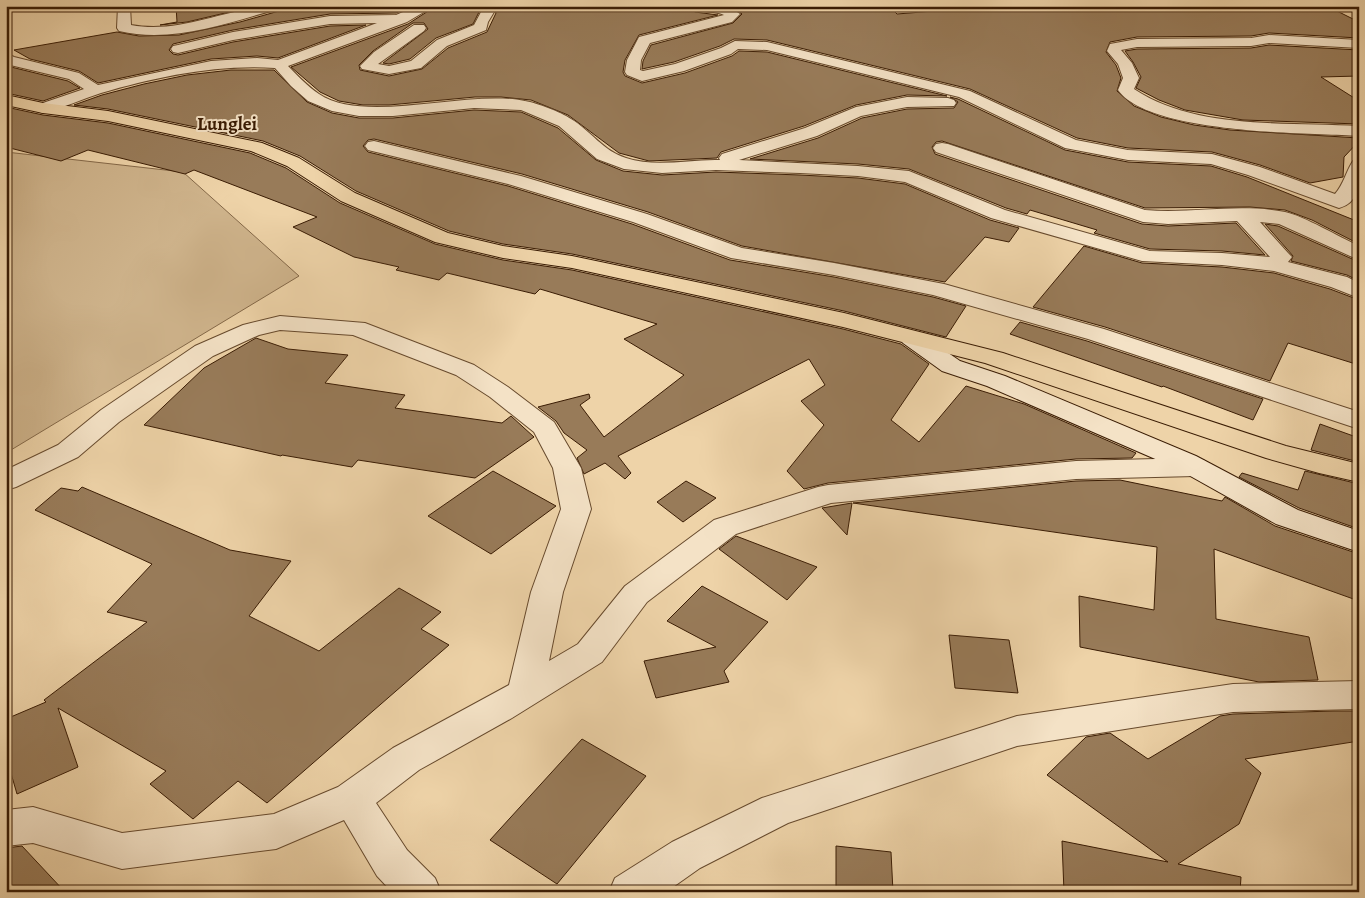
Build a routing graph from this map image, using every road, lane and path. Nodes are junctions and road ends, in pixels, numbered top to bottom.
1 (124, 6) edge
2 (273, 6) edge
3 (428, 6) edge
4 (486, 6) edge
5 (694, 6) edge
6 (402, 19) junction
7 (419, 28) dead end
8 (1359, 44) edge
9 (178, 50) dead end
10 (6, 57) edge
11 (279, 64) junction
12 (96, 90) junction
13 (6, 100) edge
14 (43, 108) junction
15 (1014, 119) junction
16 (1359, 131) edge
17 (374, 146) dead end
18 (942, 148) dead end
19 (1359, 165) edge
20 (662, 168) junction
21 (1339, 202) junction
22 (1359, 211) edge
23 (1242, 214) junction
24 (1359, 254) edge
25 (1275, 264) junction
26 (1359, 291) edge
27 (911, 338) junction
28 (1359, 421) edge
29 (1195, 467) junction
30 (1359, 473) edge
31 (6, 481) edge
32 (1359, 542) edge
33 (525, 692) junction
34 (1359, 695) edge
35 (352, 799) junction
36 (6, 828) edge
37 (420, 892) edge
38 (630, 892) edge

1 - 2 street
3 - 6 street
4 - 7 street
5 - 15 street
6 - 9 street
6 - 11 street
8 - 16 street
10 - 12 street
11 - 12 street
11 - 20 street
12 - 14 street
13 - 14 main road
14 - 27 main road
15 - 20 street
15 - 21 street
17 - 28 street
18 - 23 street
19 - 21 street
20 - 25 street
21 - 22 street
23 - 24 street
23 - 25 street
25 - 26 street
27 - 29 street
27 - 30 main road
29 - 32 street
29 - 33 street
31 - 33 street
33 - 35 street
34 - 38 street
35 - 36 street
35 - 37 street

